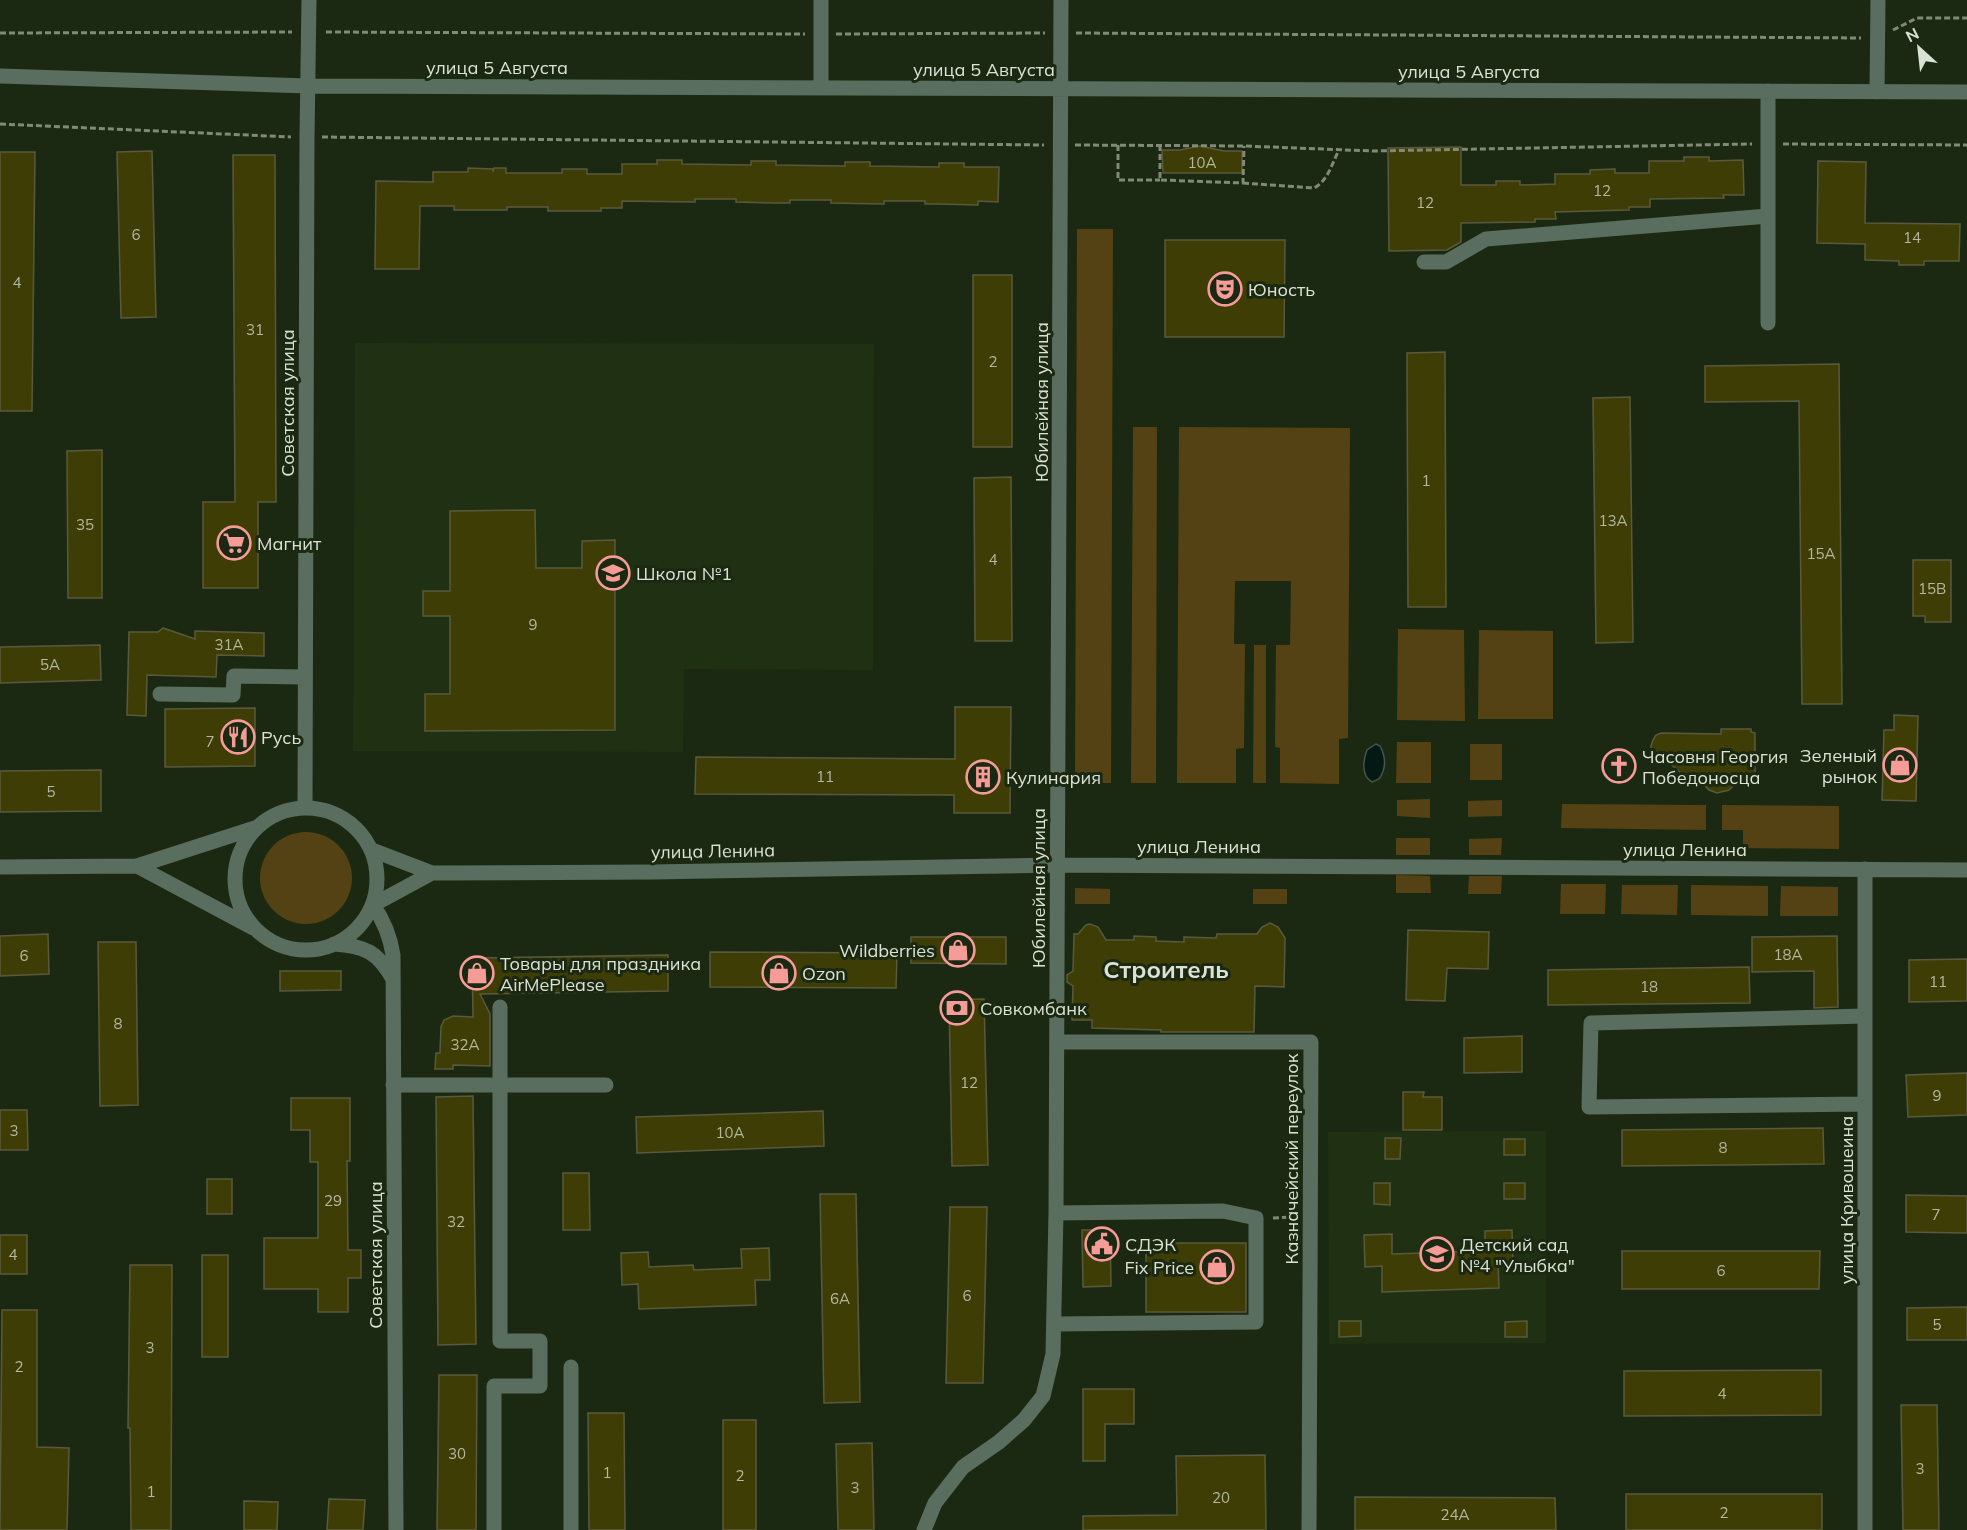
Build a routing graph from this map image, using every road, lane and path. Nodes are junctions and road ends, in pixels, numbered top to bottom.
1 (309, 0) edge
2 (820, 0) edge
3 (1061, 0) edge
4 (1878, 0) edge
5 (1967, 18) edge
6 (309, 32) junction
7 (0, 33) edge
8 (1061, 33) junction
9 (821, 34) junction
10 (1878, 38) junction
11 (0, 76) edge
12 (309, 86) junction
13 (821, 88) junction
14 (1062, 89) junction
15 (1768, 91) junction
16 (1877, 92) junction
17 (1967, 92) edge
18 (0, 124) edge
19 (307, 137) junction
20 (1766, 144) junction
21 (1060, 145) junction
22 (1118, 145) junction
23 (1160, 145) junction
24 (1967, 145) edge
25 (1244, 146) junction
26 (1339, 150) junction
27 (1160, 180) junction
28 (1244, 183) junction
29 (1768, 216) junction
30 (1424, 262) dead end
31 (1768, 323) dead end
32 (305, 677) junction
33 (160, 694) dead end
34 (305, 807) junction
35 (255, 828) junction
36 (372, 850) junction
37 (1058, 865) junction
38 (137, 866) junction
39 (0, 867) edge
40 (1865, 869) junction
41 (1967, 870) edge
42 (432, 873) junction
43 (373, 905) junction
44 (255, 929) junction
45 (334, 944) junction
46 (393, 980) junction
47 (500, 1007) dead end
48 (1865, 1016) junction
49 (1057, 1042) junction
50 (393, 1085) junction
51 (500, 1085) junction
52 (606, 1085) dead end
53 (1865, 1104) junction
54 (1056, 1213) junction
55 (1256, 1218) junction
56 (1311, 1218) junction
57 (1054, 1324) junction
58 (571, 1367) dead end
59 (396, 1530) edge
60 (494, 1530) edge
61 (571, 1530) edge
62 (924, 1530) edge
63 (1308, 1530) edge
64 (1865, 1530) edge

1 - 6 street, Советская улица
2 - 9 street
3 - 8 street, Юбилейная улица
4 - 10 street
5 - 10 path
6 - 7 path
6 - 9 path
6 - 12 street, Советская улица
8 - 9 path
8 - 10 path
8 - 14 street, Юбилейная улица
9 - 13 street
10 - 16 street
11 - 12 street, улица 5 Августа
12 - 13 street, улица 5 Августа
12 - 19 street, Советская улица
13 - 14 street, улица 5 Августа
14 - 15 street, улица 5 Августа
14 - 21 street, Юбилейная улица
15 - 16 street, улица 5 Августа
15 - 20 street
16 - 17 street, улица 5 Августа
18 - 19 path
19 - 21 path
19 - 32 street, Советская улица
20 - 24 path
20 - 26 path
20 - 29 street
21 - 22 path
21 - 37 street, Юбилейная улица
22 - 23 path
22 - 27 path
23 - 25 path
23 - 27 path
25 - 26 path
25 - 28 path
26 - 28 path
27 - 28 path
29 - 30 street
29 - 31 street
32 - 33 street
32 - 34 street, Советская улица
34 - 35 street
34 - 36 street
35 - 38 street
35 - 44 street
36 - 42 street
36 - 43 street
37 - 40 street, улица Ленина
37 - 42 street, улица Ленина
37 - 49 street, Юбилейная улица
38 - 39 street
38 - 44 street
40 - 41 street, улица Ленина
40 - 48 street, улица Кривошеина
42 - 43 street
43 - 45 street
43 - 46 street, Советская улица
44 - 45 street
45 - 46 street
46 - 50 street, Советская улица
47 - 51 street
48 - 53 street, улица Кривошеина
48 - 53 street
49 - 54 street, Юбилейная улица
49 - 56 street, Казначейский переулок
50 - 51 street
50 - 59 street, Советская улица
51 - 52 street
51 - 60 street
53 - 64 street, улица Кривошеина
54 - 55 street
54 - 57 street, Юбилейная улица
55 - 56 path
55 - 57 street
56 - 63 street, Казначейский переулок
57 - 62 street, Юбилейная улица
58 - 61 street

